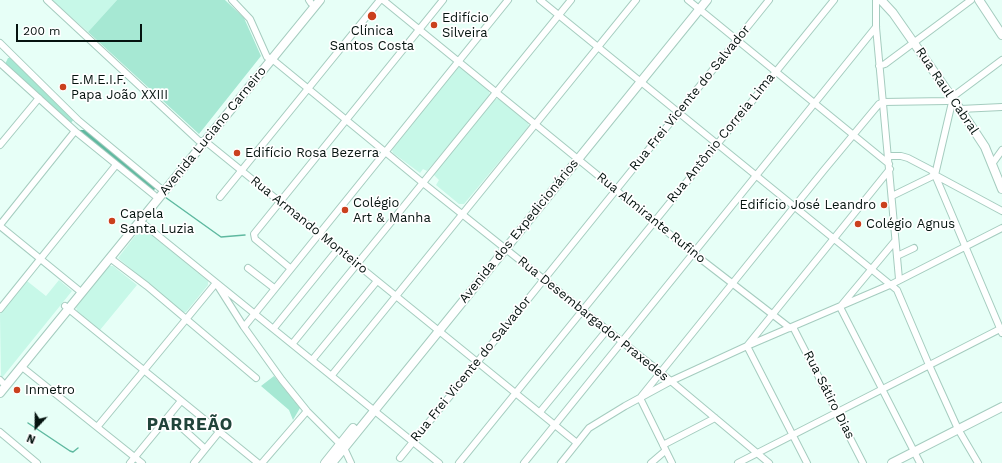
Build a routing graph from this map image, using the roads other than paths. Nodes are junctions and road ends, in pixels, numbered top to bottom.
1 (47, 0) edge
2 (232, 0) edge
3 (320, 0) edge
4 (380, 0) edge
5 (383, 0) edge
6 (443, 0) edge
7 (508, 0) edge
8 (540, 0) edge
9 (571, 0) edge
10 (636, 0) edge
11 (688, 0) edge
12 (707, 0) edge
13 (770, 0) edge
14 (834, 0) edge
15 (880, 0) edge
16 (971, 0) edge
17 (979, 0) edge
18 (311, 1) edge
19 (698, 5) edge
20 (558, 15) junction
21 (295, 26) junction
22 (876, 27) junction
23 (419, 30) junction
24 (1002, 35) edge
25 (737, 40) junction
26 (913, 42) junction
27 (0, 43) edge
28 (598, 47) junction
29 (10, 53) junction
30 (269, 58) junction
31 (1002, 60) edge
32 (458, 61) junction
33 (0, 64) edge
34 (879, 66) junction
35 (775, 71) junction
36 (638, 80) junction
37 (308, 88) junction
38 (497, 92) junction
39 (39, 98) junction
40 (953, 98) junction
41 (814, 102) junction
42 (883, 102) junction
43 (1002, 107) edge
44 (960, 109) junction
45 (679, 113) junction
46 (78, 120) junction
47 (347, 120) junction
48 (536, 124) junction
49 (74, 129) junction
50 (854, 135) junction
51 (202, 141) junction
52 (718, 144) junction
53 (0, 145) edge
54 (1002, 150) edge
55 (385, 152) junction
56 (888, 156) junction
57 (576, 157) junction
58 (992, 164) junction
59 (116, 165) junction
60 (889, 166) junction
61 (241, 170) junction
62 (756, 175) junction
63 (935, 175) junction
64 (423, 183) junction
65 (615, 188) junction
66 (1002, 189) edge
67 (159, 193) junction
68 (892, 196) junction
69 (220, 197) dead end
70 (280, 202) junction
71 (795, 207) junction
72 (1002, 211) edge
73 (462, 214) junction
74 (140, 221) junction
75 (655, 221) junction
76 (0, 226) edge
77 (1002, 228) edge
78 (318, 233) junction
79 (834, 238) junction
80 (895, 241) junction
81 (503, 246) junction
82 (966, 247) junction
83 (914, 248) dead end
84 (338, 249) junction
85 (694, 253) junction
86 (897, 256) junction
87 (39, 258) junction
88 (110, 258) junction
89 (357, 264) junction
90 (248, 268) dead end
91 (290, 268) junction
92 (872, 269) junction
93 (544, 279) junction
94 (899, 279) junction
95 (377, 281) junction
96 (216, 283) junction
97 (733, 283) junction
98 (892, 284) junction
99 (274, 288) junction
100 (80, 291) junction
101 (396, 296) junction
102 (66, 307) junction
103 (840, 307) junction
104 (0, 309) edge
105 (582, 310) junction
106 (254, 313) junction
107 (771, 315) junction
108 (186, 319) junction
109 (244, 327) junction
110 (792, 327) junction
111 (274, 328) junction
112 (437, 329) junction
113 (607, 330) junction
114 (1001, 330) edge
115 (621, 341) junction
116 (293, 343) junction
117 (747, 346) junction
118 (313, 359) junction
119 (477, 362) junction
120 (929, 365) junction
121 (22, 367) junction
122 (143, 371) junction
123 (660, 372) junction
124 (332, 375) junction
125 (256, 378) dead end
126 (671, 381) junction
127 (1, 383) edge
128 (881, 390) junction
129 (516, 393) junction
130 (0, 394) edge
131 (640, 398) junction
132 (181, 401) junction
133 (1002, 407) edge
134 (372, 409) junction
135 (307, 411) junction
136 (540, 412) junction
137 (837, 412) junction
138 (169, 416) junction
139 (715, 418) junction
140 (555, 425) junction
141 (98, 426) junction
142 (958, 429) junction
143 (0, 432) edge
144 (219, 432) junction
145 (792, 435) junction
146 (413, 441) junction
147 (577, 443) junction
148 (342, 446) junction
149 (203, 447) dead end
150 (664, 448) junction
151 (914, 452) junction
152 (757, 453) junction
153 (134, 457) junction
154 (400, 458) dead end
155 (37, 463) edge
156 (130, 463) edge
157 (142, 463) edge
158 (194, 463) edge
159 (258, 463) edge
160 (262, 463) edge
161 (325, 463) edge
162 (332, 463) edge
163 (351, 463) edge
164 (439, 463) edge
165 (459, 463) edge
166 (524, 463) edge
167 (561, 463) edge
168 (651, 463) edge
169 (672, 463) edge
170 (738, 463) edge
171 (770, 463) edge
172 (807, 463) edge
173 (863, 463) edge
174 (892, 463) edge
175 (920, 463) edge
176 (978, 463) edge

1 - 51 street, Rua Armando Monteiro
2 - 30 street
3 - 21 main road, Avenida Luciano Carneiro
4 - 37 street
5 - 23 street, Rua Almirante Rufino
6 - 23 street
7 - 32 street
8 - 20 street
9 - 20 street
10 - 28 street
11 - 19 street
12 - 19 main road, Avenida dos Expedicionários
13 - 25 street, Rua Frei Vicente do Salvador
14 - 35 street, Rua Antônio Correia Lima
15 - 22 street
15 - 26 main road, Rua Raul Cabral
16 - 26 street
17 - 24 main road
18 - 21 main road, Avenida Luciano Carneiro
19 - 25 street
19 - 36 main road, Avenida dos Expedicionários
20 - 28 street
20 - 38 street
21 - 30 main road, Avenida Luciano Carneiro
22 - 34 street
22 - 41 street
23 - 32 street, Rua Almirante Rufino
23 - 47 street
25 - 35 street
25 - 45 street, Rua Frei Vicente do Salvador
26 - 34 street
26 - 40 main road, Rua Raul Cabral
27 - 29 street
28 - 36 street
28 - 48 street
29 - 33 street
29 - 46 street
30 - 37 street, Rua Desembargador Praxedes
30 - 51 main road, Avenida Luciano Carneiro
31 - 40 street
32 - 38 street, Rua Almirante Rufino
32 - 55 street
33 - 39 street
34 - 42 street
35 - 41 street
35 - 52 street, Rua Antônio Correia Lima
36 - 45 street
36 - 57 main road, Avenida dos Expedicionários
37 - 47 street, Rua Desembargador Praxedes
37 - 61 street
38 - 48 street, Rua Almirante Rufino
38 - 64 street
39 - 49 street
39 - 53 street
40 - 42 street
40 - 44 main road, Rua Raul Cabral
40 - 63 street
41 - 50 street
41 - 62 street
42 - 50 street
42 - 56 street
43 - 44 street
44 - 58 main road, Rua Raul Cabral
45 - 52 street
45 - 65 street, Rua Frei Vicente do Salvador
46 - 49 street
46 - 67 street
47 - 55 street, Rua Desembargador Praxedes
47 - 70 street
48 - 57 street, Rua Almirante Rufino
48 - 73 street
49 - 59 street
49 - 76 street
50 - 60 street
50 - 71 street
51 - 61 street, Rua Armando Monteiro
51 - 67 main road, Avenida Luciano Carneiro
52 - 62 street
52 - 75 street, Rua Antônio Correia Lima
54 - 58 street
55 - 64 street, Rua Desembargador Praxedes
55 - 78 street
56 - 60 street
56 - 63 street
57 - 65 street, Rua Almirante Rufino
57 - 81 main road, Avenida dos Expedicionários
58 - 66 main road, Rua Raul Cabral
59 - 67 street
59 - 87 street
60 - 68 street
60 - 79 street
61 - 69 street
61 - 70 street, Rua Armando Monteiro
62 - 71 street
62 - 85 street
63 - 68 street
63 - 72 street
63 - 82 street
64 - 73 street, Rua Desembargador Praxedes
64 - 89 street
65 - 75 street, Rua Almirante Rufino
65 - 93 street, Rua Frei Vicente do Salvador
67 - 74 main road, Avenida Luciano Carneiro
67 - 100 main road, Avenida Luciano Carneiro
68 - 80 street
70 - 78 street, Rua Armando Monteiro
70 - 91 street
71 - 79 street
71 - 97 street
73 - 81 street, Rua Desembargador Praxedes
73 - 101 street
74 - 88 main road, Avenida Luciano Carneiro
74 - 96 street
75 - 85 street, Rua Almirante Rufino
75 - 105 street, Rua Antônio Correia Lima
76 - 87 street
77 - 82 street
78 - 84 street, Rua Armando Monteiro
78 - 91 street
79 - 92 street
79 - 107 street
80 - 86 street
80 - 92 street
81 - 93 street, Rua Desembargador Praxedes
81 - 112 main road, Avenida dos Expedicionários
82 - 94 street
82 - 114 street
83 - 86 street
84 - 89 street, Rua Armando Monteiro
84 - 111 street
85 - 97 street, Rua Almirante Rufino
85 - 115 street
86 - 94 street
87 - 100 street
87 - 104 street
88 - 100 main road, Avenida Luciano Carneiro
88 - 108 street
89 - 95 street, Rua Armando Monteiro
89 - 116 street
90 - 99 street
91 - 99 street
92 - 98 street
92 - 103 street
93 - 105 street, Rua Desembargador Praxedes
93 - 119 street, Rua Frei Vicente do Salvador
94 - 98 street
95 - 101 street, Rua Armando Monteiro
95 - 118 street
96 - 106 street
96 - 108 street
96 - 109 street
97 - 107 street, Rua Almirante Rufino
97 - 123 street
98 - 103 street
98 - 120 street
99 - 106 street
100 - 102 main road, Avenida Luciano Carneiro
101 - 112 street, Rua Armando Monteiro
101 - 124 street
102 - 121 main road, Avenida Luciano Carneiro
102 - 122 street
102 - 127 main road, Avenida Luciano Carneiro
103 - 110 street
103 - 128 street
105 - 113 street, Rua Desembargador Praxedes
105 - 129 street, Rua Antônio Correia Lima
106 - 109 street
106 - 111 street
107 - 110 street, Rua Almirante Rufino
107 - 117 street
108 - 122 street
108 - 125 street
109 - 135 street
110 - 117 street
110 - 137 street, Rua Sátiro Dias
111 - 116 street
112 - 119 street, Rua Armando Monteiro
112 - 134 main road, Avenida dos Expedicionários
113 - 115 street, Rua Desembargador Praxedes
113 - 136 street
114 - 120 street
115 - 123 street, Rua Desembargador Praxedes
115 - 140 street
116 - 118 street
117 - 126 street
117 - 145 street
118 - 124 street
119 - 129 street, Rua Armando Monteiro
119 - 146 street, Rua Frei Vicente do Salvador
120 - 128 street
120 - 142 street
121 - 130 main road, Avenida Luciano Carneiro
121 - 141 street
122 - 132 street
122 - 141 street
123 - 126 street, Rua Desembargador Praxedes
123 - 131 street
124 - 134 street
126 - 131 street
126 - 139 street, Rua Desembargador Praxedes
128 - 137 street
128 - 151 street
129 - 136 street, Rua Armando Monteiro
129 - 165 street, Rua Antônio Correia Lima
131 - 147 street
131 - 150 street
132 - 138 street
132 - 144 street
133 - 142 main road
134 - 146 street
134 - 148 main road, Avenida dos Expedicionários
135 - 148 street
135 - 160 street
136 - 140 street, Rua Armando Monteiro
137 - 145 street
137 - 173 street, Rua Sátiro Dias
138 - 149 street
138 - 153 street
139 - 150 street
139 - 152 street, Rua Desembargador Praxedes
140 - 147 street, Rua Armando Monteiro
140 - 166 street
141 - 153 street
142 - 151 main road
142 - 176 street
143 - 155 street
144 - 158 street
144 - 159 street
145 - 152 street
145 - 172 street
146 - 154 street, Rua Frei Vicente do Salvador
146 - 164 street
147 - 167 street
148 - 161 main road, Avenida dos Expedicionários
148 - 162 main road, Avenida dos Expedicionários
148 - 163 street
150 - 168 street
150 - 169 street
151 - 174 main road
151 - 175 street
152 - 170 street
152 - 171 street, Rua Desembargador Praxedes
153 - 156 street
153 - 157 street

